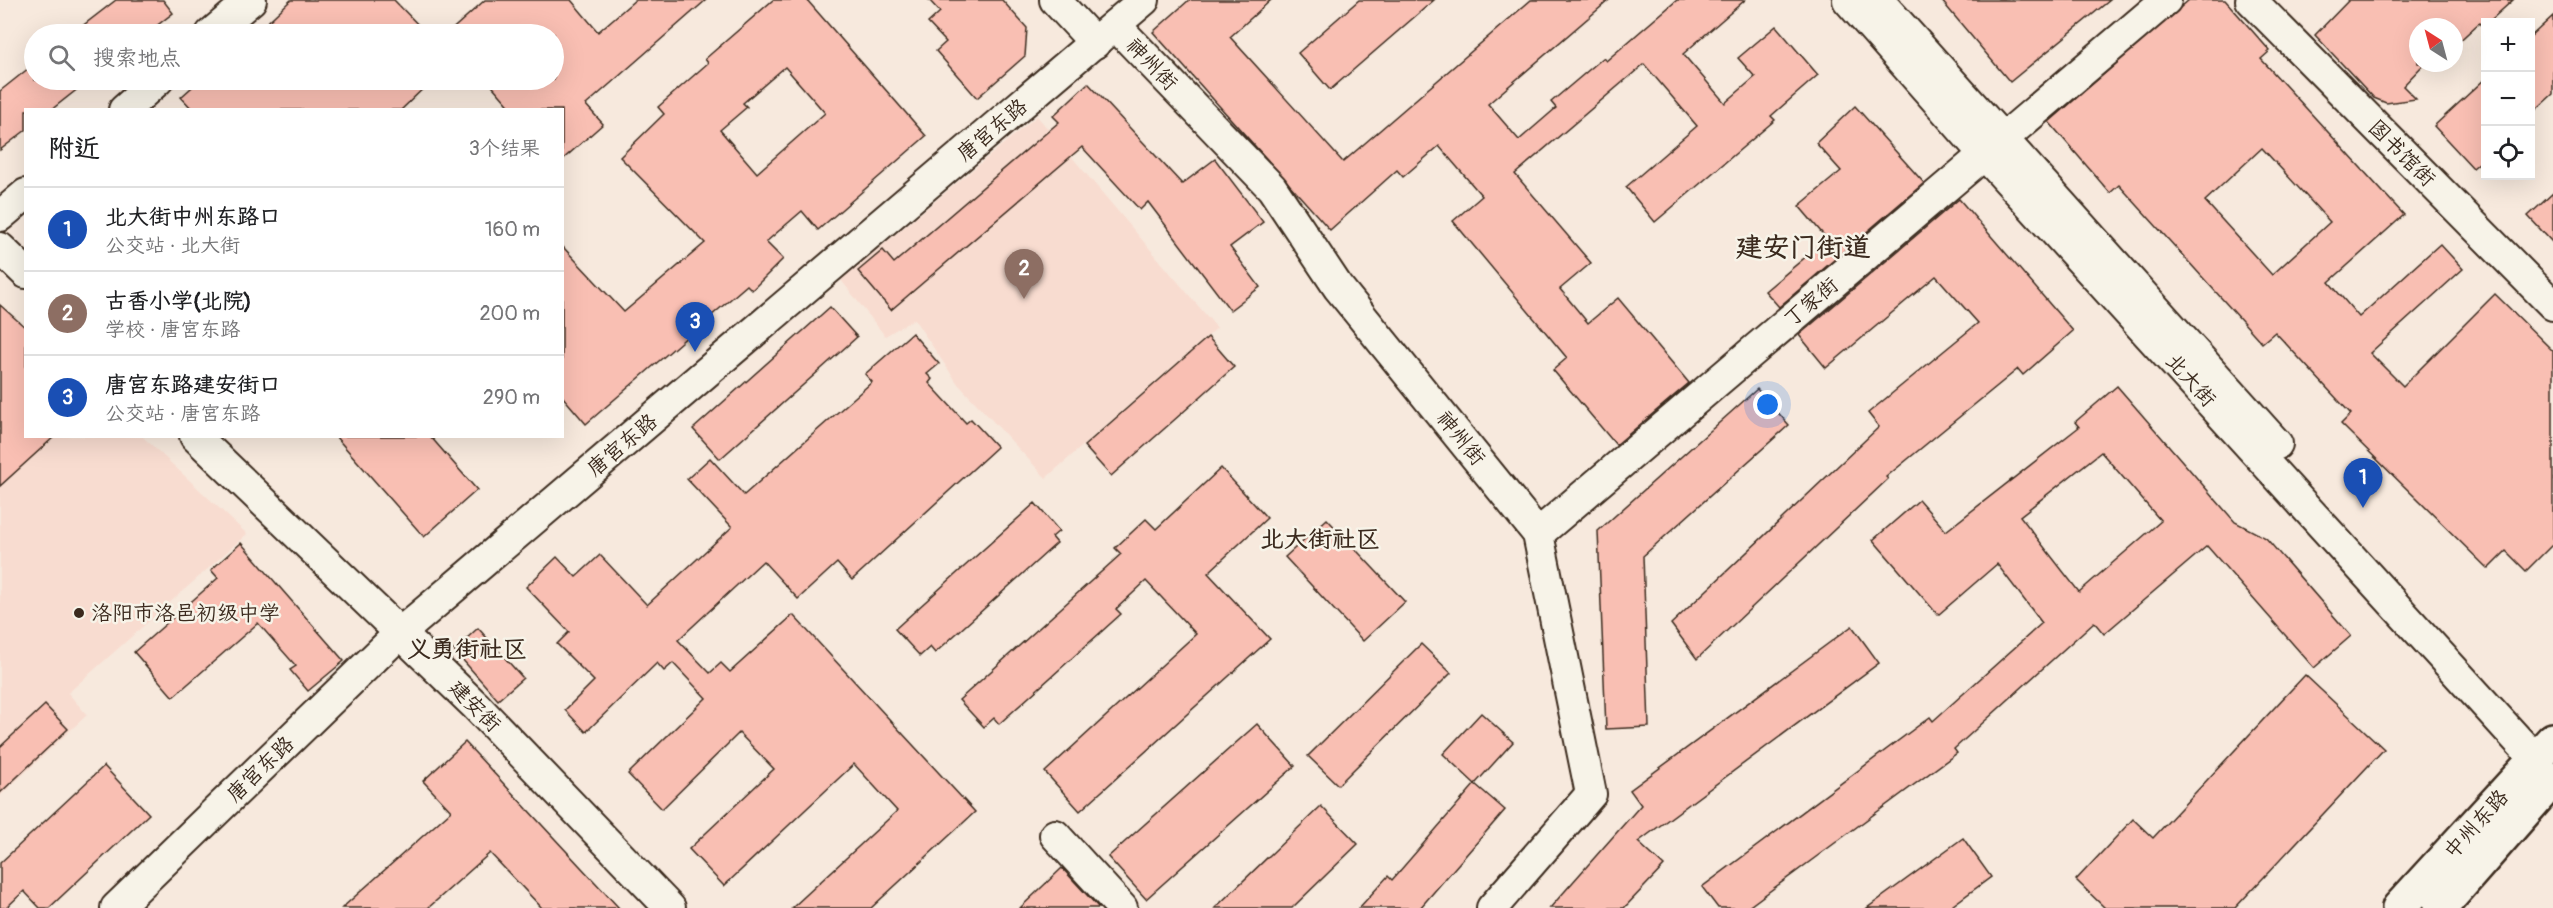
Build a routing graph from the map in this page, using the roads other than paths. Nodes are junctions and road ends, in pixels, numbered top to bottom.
1 (251, 0) edge
2 (1055, 0) edge
3 (1144, 0) edge
4 (1848, 0) edge
5 (1878, 0) edge
6 (2166, 0) edge
7 (2268, 5) edge
8 (223, 24) edge
9 (1105, 34) junction
10 (147, 90) edge
11 (126, 108) edge
12 (1993, 147) junction
13 (24, 196) edge
14 (0, 216) edge
15 (0, 248) edge
16 (24, 271) edge
17 (2553, 305) edge
18 (197, 438) edge
19 (1538, 534) junction
20 (399, 634) junction
21 (2548, 755) edge
22 (1054, 835) dead end
23 (116, 908) edge
24 (670, 908) edge
25 (1122, 908) edge
26 (1492, 908) edge
27 (2399, 908) edge
28 (2440, 908) edge

1 - 8 street
2 - 9 street, 神州街
3 - 9 street, 唐宫东路
4 - 12 street, 北大街
5 - 12 street, 北大街
6 - 12 street, 丁家街
7 - 17 street, 图书馆街
9 - 19 street, 神州街
9 - 20 street, 唐宫东路
10 - 11 street
12 - 19 street, 丁家街
12 - 21 street, 北大街
13 - 14 street
15 - 16 street
18 - 20 street, 建安街
19 - 26 street, 神州街
20 - 23 street, 唐宫东路
20 - 24 street, 建安街
21 - 27 main road, 中州东路
21 - 28 main road, 中州东路
22 - 25 street

